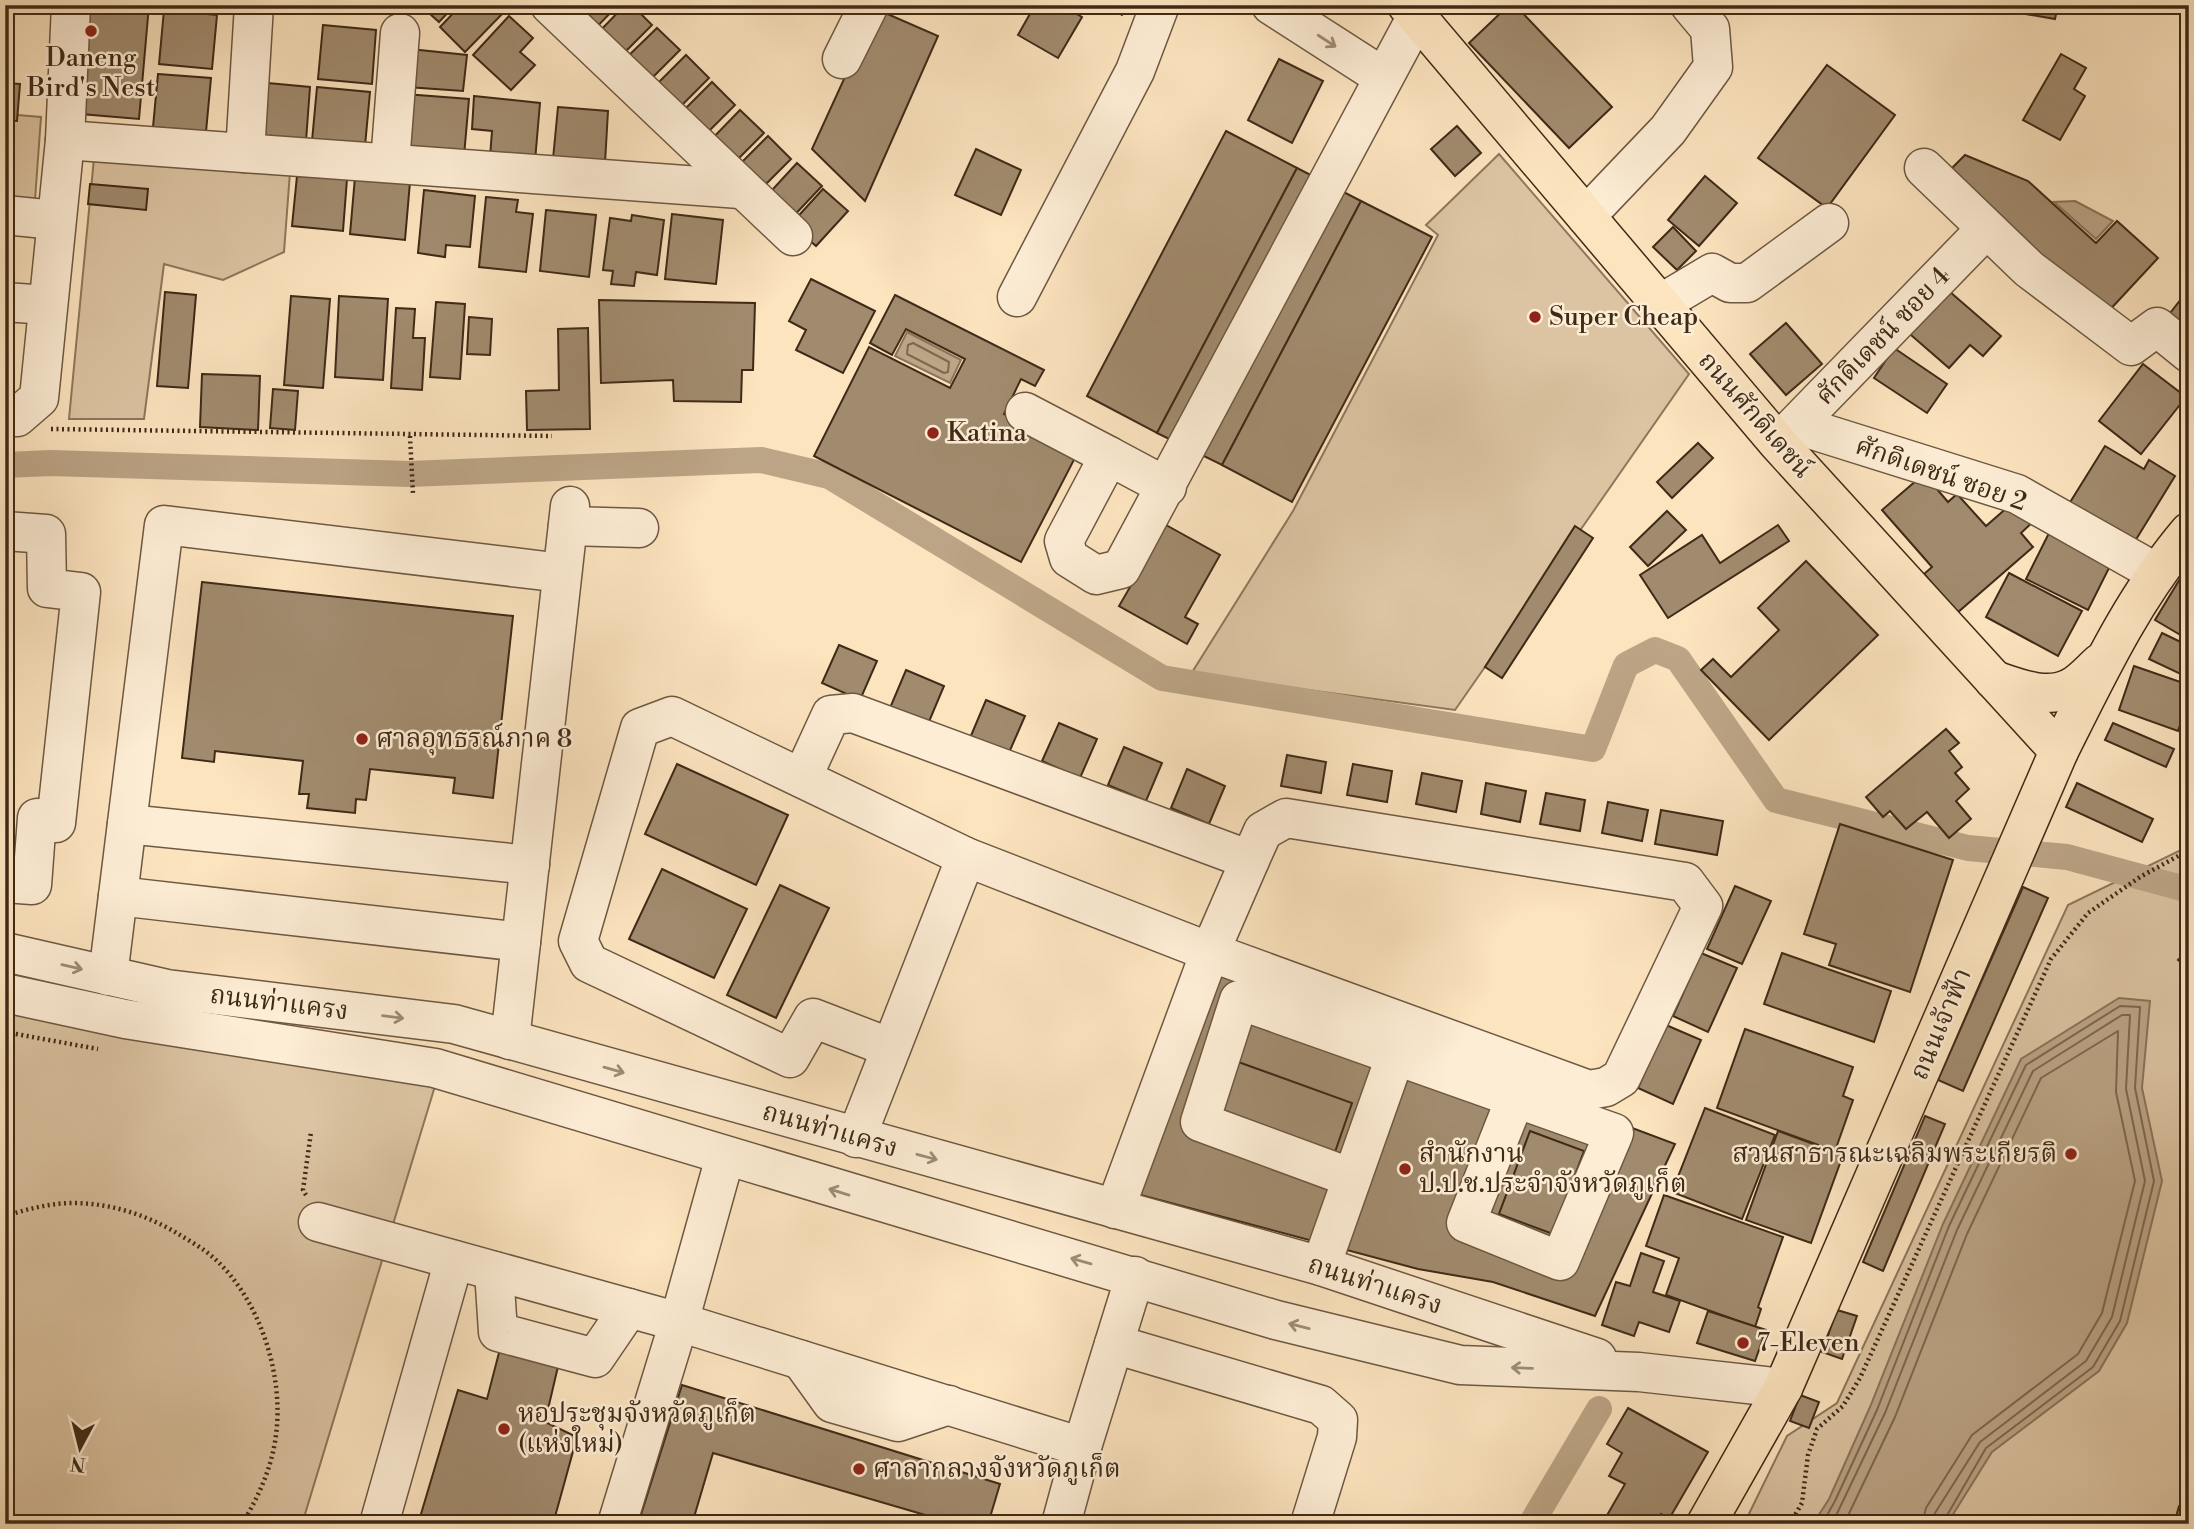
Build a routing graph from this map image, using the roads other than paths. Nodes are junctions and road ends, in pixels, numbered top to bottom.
1 (71, 5) edge
2 (254, 5) edge
3 (550, 5) edge
4 (869, 5) edge
5 (1160, 5) edge
6 (1272, 5) edge
7 (1690, 5) edge
8 (1412, 11) edge
9 (400, 33) dead end
10 (842, 59) dead end
11 (1382, 77) junction
12 (65, 140) junction
13 (245, 153) junction
14 (390, 163) junction
15 (1924, 168) dead end
16 (740, 189) junction
17 (5, 215) edge
18 (1586, 215) junction
19 (55, 220) junction
20 (1829, 223) dead end
21 (1986, 229) junction
22 (793, 236) dead end
23 (1017, 297) dead end
24 (5, 302) edge
25 (1660, 303) junction
26 (47, 305) junction
27 (2189, 353) edge
28 (1025, 412) dead end
29 (11, 417) edge
30 (1787, 434) junction
31 (1109, 456) junction
32 (1167, 486) junction
33 (639, 528) dead end
34 (5, 531) edge
35 (2189, 532) edge
36 (2155, 572) junction
37 (562, 573) junction
38 (2105, 660) junction
39 (1994, 680) junction
40 (2059, 751) junction
41 (802, 778) junction
42 (21, 816) edge
43 (127, 824) junction
44 (966, 857) junction
45 (1250, 860) junction
46 (530, 865) junction
47 (5, 883) edge
48 (118, 896) junction
49 (521, 942) junction
50 (5, 952) edge
51 (1210, 952) junction
52 (108, 976) junction
53 (5, 993) edge
54 (307, 1006) junction
55 (510, 1040) junction
56 (299, 1047) junction
57 (891, 1048) junction
58 (1395, 1057) junction
59 (1515, 1099) dead end
60 (856, 1138) junction
61 (725, 1157) junction
62 (1352, 1178) junction
63 (1115, 1209) junction
64 (318, 1222) road end
65 (454, 1259) junction
66 (1321, 1266) junction
67 (494, 1271) junction
68 (1135, 1276) junction
69 (629, 1308) junction
70 (679, 1322) junction
71 (1114, 1343) junction
72 (1639, 1372) junction
73 (1783, 1388) junction
74 (1082, 1447) junction
75 (379, 1524) edge
76 (617, 1524) edge
77 (1060, 1524) edge
78 (1310, 1524) edge
79 (1706, 1524) edge

1 - 12 street
2 - 13 street
3 - 16 street
4 - 10 street
5 - 23 street
6 -> 11 street
7 - 18 street
8 - 11 street
8 - 18 main road, ถนนศักดิเดชน์
9 - 14 street
11 - 32 street
12 - 13 street
12 - 19 street
13 - 14 street
14 - 16 street
15 - 21 street
16 - 22 street
17 - 19 street
18 - 25 main road, ถนนศักดิเดชน์
19 - 26 street
20 - 25 street
21 - 27 street
21 - 30 street, ศักดิเดชน์ ซอย 4
24 - 26 street
25 - 30 main road, ถนนศักดิเดชน์
26 - 29 street
28 - 31 street
30 - 36 street, ศักดิเดชน์ ซอย 2
30 - 39 main road, ถนนศักดิเดชน์
31 - 32 street
31 - 32 street
33 - 37 street
34 - 42 street
35 - 36 main road, ถนนเจ้าฟ้า
36 - 38 main road, ถนนเจ้าฟ้า
37 - 43 street
37 - 46 street
38 - 39 main road
38 - 40 main road, ถนนเจ้าฟ้า
39 - 40 main road, ถนนศักดิเดชน์
40 - 73 main road, ถนนเจ้าฟ้า
41 - 44 street
41 - 45 street
41 - 57 street
42 - 47 street
43 - 46 street
43 - 48 street
44 - 51 street
44 - 57 street
45 - 51 street
45 - 51 street
46 - 49 street
48 - 49 street
48 - 52 street
49 - 55 street
50 -> 52 street, ถนนท่าแครง
51 - 63 street
52 - 54 street, ถนนท่าแครง
53 - 56 street, ถนนท่าแครง
54 -> 55 street, ถนนท่าแครง
54 - 56 street
55 -> 60 street, ถนนท่าแครง
56 - 61 street, ถนนท่าแครง
57 - 60 street
58 - 59 street
58 - 62 street
58 - 62 street
60 -> 63 street, ถนนท่าแครง
68 -> 61 street, ถนนท่าแครง
61 - 70 street
62 - 66 street
63 - 66 street, ถนนท่าแครง
64 - 65 street
65 - 67 street
65 - 75 street
66 - 72 street, ถนนท่าแครง
67 - 69 street
67 - 69 street
68 - 71 street
72 -> 68 street, ถนนท่าแครง
69 - 70 street
70 - 74 street
70 - 76 street
71 - 74 street
71 - 78 street
72 - 73 street, ถนนท่าแครง
73 - 79 main road, ถนนเจ้าฟ้า
74 - 77 street

